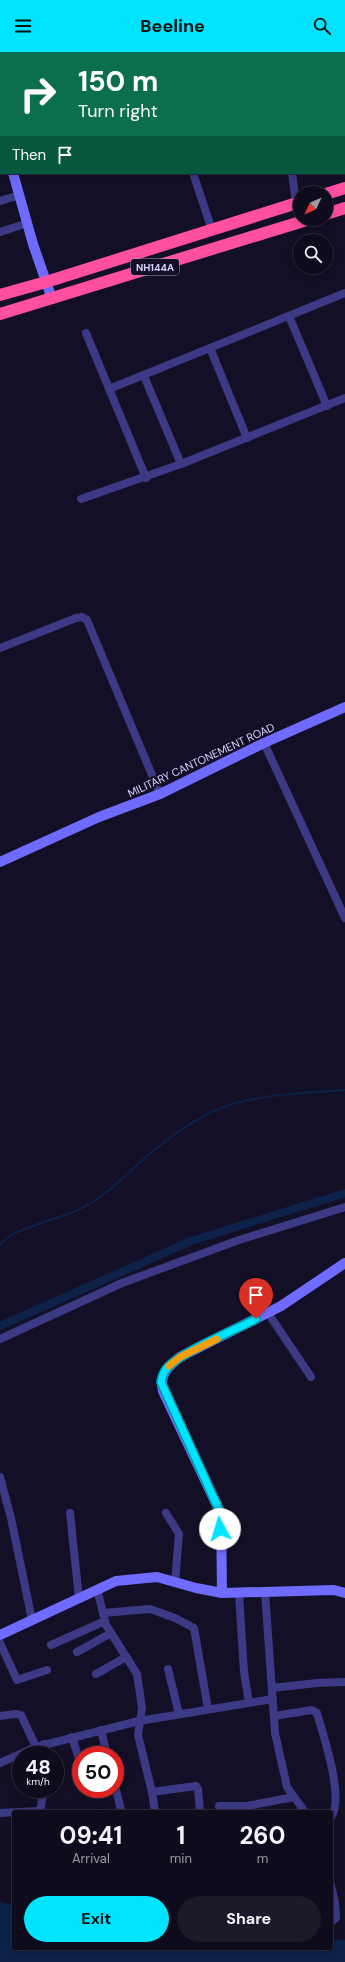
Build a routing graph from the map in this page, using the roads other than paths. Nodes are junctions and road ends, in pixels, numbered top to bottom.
1 (13, 174) edge
2 (193, 174) edge
3 (292, 174) edge
4 (295, 186) edge
5 (345, 188) edge
6 (333, 192) edge
7 (20, 195) junction
8 (0, 201) edge
9 (293, 204) edge
10 (345, 208) edge
11 (333, 212) edge
12 (28, 223) junction
13 (293, 224) edge
14 (212, 230) junction
15 (0, 232) edge
16 (46, 282) junction
17 (345, 293) edge
18 (0, 295) edge
19 (52, 299) junction
20 (0, 314) edge
21 (289, 316) junction
22 (86, 333) dead end
23 (210, 348) junction
24 (144, 376) junction
25 (110, 389) junction
26 (345, 398) edge
27 (327, 406) junction
28 (247, 438) junction
29 (181, 464) junction
30 (146, 478) junction
31 (81, 499) dead end
32 (0, 648) edge
33 (345, 707) edge
34 (264, 744) junction
35 (160, 794) junction
36 (0, 862) edge
37 (345, 918) edge
38 (345, 1207) edge
39 (345, 1263) edge
40 (268, 1312) junction
41 (0, 1339) edge
42 (311, 1377) dead end
43 (0, 1477) edge
44 (70, 1513) dead end
45 (166, 1513) dead end
46 (175, 1582) junction
47 (97, 1589) junction
48 (266, 1592) junction
49 (222, 1593) junction
50 (239, 1593) junction
51 (345, 1593) edge
52 (78, 1598) junction
53 (104, 1617) junction
54 (32, 1620) junction
55 (111, 1633) junction
56 (0, 1635) edge
57 (0, 1643) edge
58 (52, 1645) dead end
59 (77, 1652) dead end
60 (126, 1657) junction
61 (168, 1669) dead end
62 (47, 1670) dead end
63 (96, 1674) dead end
64 (345, 1682) edge
65 (272, 1688) junction
66 (273, 1699) junction
67 (249, 1703) junction
68 (208, 1709) junction
69 (179, 1714) junction
70 (0, 1716) edge
71 (274, 1716) junction
72 (139, 1721) junction
73 (101, 1730) junction
74 (72, 1737) junction
75 (40, 1746) joint
76 (75, 1746) edge
77 (105, 1746) edge
78 (12, 1758) edge
79 (0, 1763) edge
80 (152, 1792) junction
81 (294, 1797) junction
82 (42, 1798) edge
83 (118, 1798) edge
84 (219, 1806) dead end
85 (40, 1810) edge
86 (121, 1810) dead end
87 (155, 1810) edge
88 (200, 1810) edge
89 (302, 1810) edge
90 (12, 1812) edge
91 (0, 1813) edge
92 (333, 1814) edge
93 (333, 1894) edge
94 (333, 1920) edge

1 - 7 main road
2 - 14 street
3 - 4 street
5 - 6 highway
7 - 8 street
7 - 12 main road
9 - 14 highway, NH144A
10 - 11 highway
12 - 15 street
12 - 16 main road
13 - 19 highway, NH144A
14 - 16 highway, NH144A
16 - 18 highway, NH144A
16 - 19 main road
17 - 21 street
19 - 20 highway, NH144A
21 - 23 street
21 - 27 street
22 - 25 street
23 - 24 street
23 - 28 street
24 - 25 street
24 - 29 street
25 - 30 street
26 - 27 street
27 - 28 street
28 - 29 street
29 - 30 street
30 - 31 street
32 - 35 street
33 - 34 main road, MILITARY CANTONEMENT ROAD
34 - 35 main road, MILITARY CANTONEMENT ROAD
34 - 37 street
35 - 36 main road, MILITARY CANTONEMENT ROAD
38 - 41 street
39 - 40 main road
40 - 42 street
40 - 49 main road
43 - 54 street
44 - 52 street
45 - 46 street
46 - 47 main road
46 - 49 main road
47 - 52 main road
47 - 53 street
48 - 50 main road
48 - 51 main road
48 - 65 street
49 - 50 main road
50 - 67 street
52 - 54 main road
53 - 55 street
53 - 58 street
53 - 68 street
54 - 56 main road
55 - 59 street
55 - 60 street
57 - 62 street
60 - 63 street
60 - 72 street
61 - 69 street
64 - 65 street
65 - 66 street
66 - 67 street
66 - 71 street
67 - 68 street
68 - 69 street
69 - 72 street
70 - 75 street
71 - 81 street
71 - 92 street
72 - 73 street
72 - 80 street
73 - 74 street
73 - 77 street
74 - 75 street
74 - 76 street
78 - 79 street
80 - 87 street
80 - 88 street
81 - 84 street
81 - 89 street
82 - 85 street
83 - 86 street
90 - 91 street
93 - 94 street

